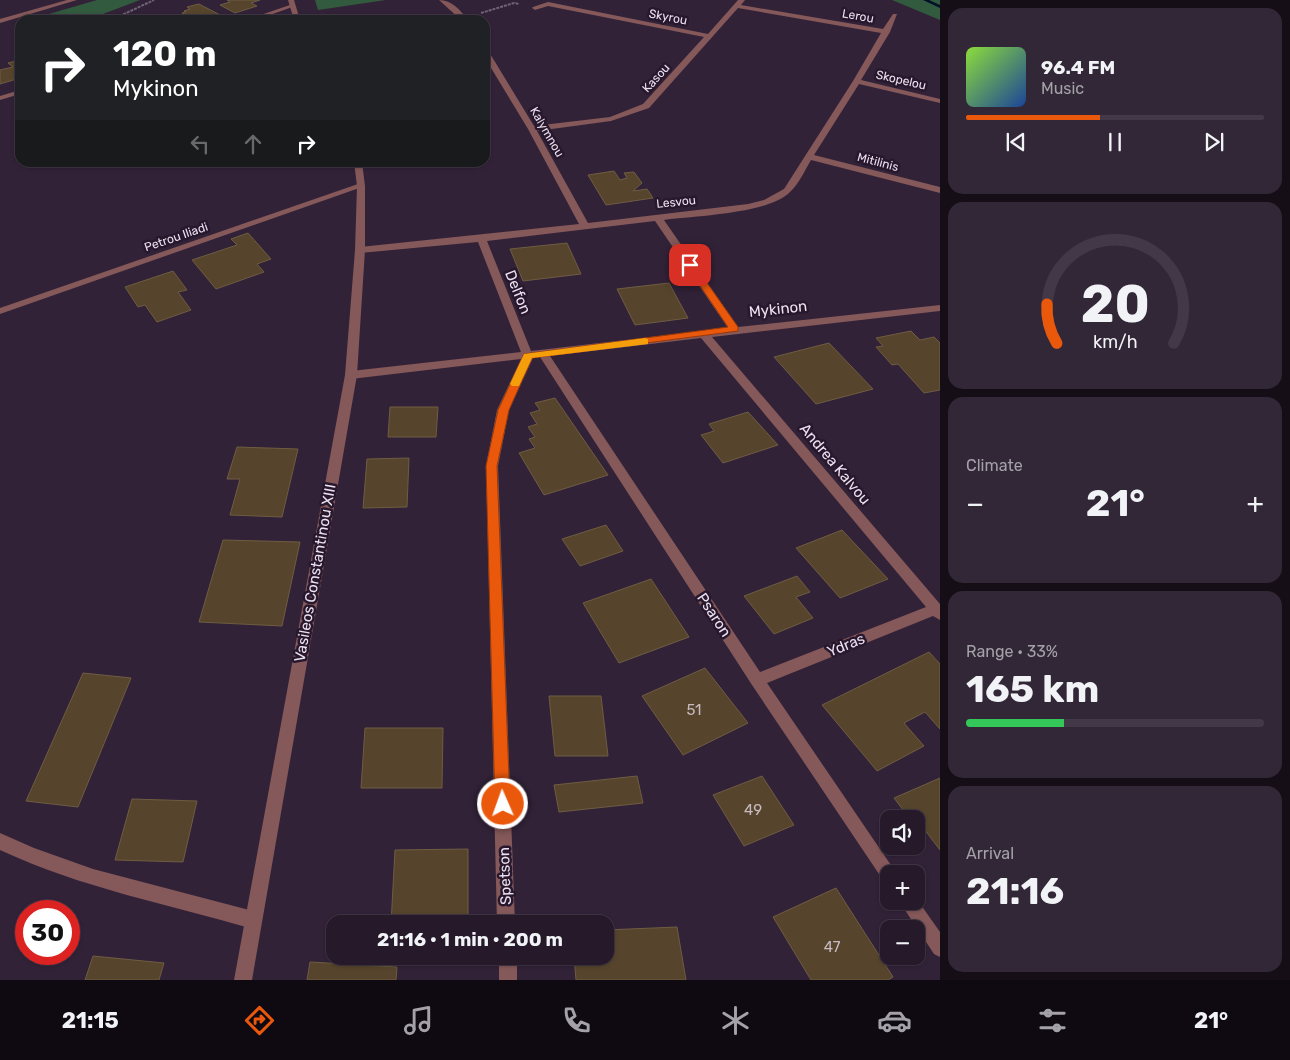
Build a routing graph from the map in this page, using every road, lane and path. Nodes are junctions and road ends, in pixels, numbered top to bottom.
1 (74, 0) edge
2 (154, 0) edge
3 (442, 0) edge
4 (291, 3) edge
5 (740, 3) edge
6 (535, 8) joint
7 (24, 15) edge
8 (122, 15) edge
9 (261, 15) edge
10 (295, 15) edge
11 (460, 15) edge
12 (477, 15) edge
13 (895, 15) dead end
14 (14, 18) edge
15 (0, 21) edge
16 (886, 32) junction
17 (709, 36) junction
18 (490, 60) edge
19 (857, 81) junction
20 (15, 94) edge
21 (0, 98) edge
22 (940, 100) edge
23 (532, 129) junction
24 (810, 157) junction
25 (359, 167) edge
26 (361, 186) junction
27 (940, 190) edge
28 (657, 217) junction
29 (584, 225) junction
30 (480, 239) junction
31 (360, 250) junction
32 (940, 308) edge
33 (0, 311) edge
34 (734, 329) junction
35 (704, 334) junction
36 (542, 354) junction
37 (528, 356) junction
38 (351, 375) junction
39 (938, 612) edge
40 (757, 680) junction
41 (0, 842) edge
42 (883, 865) edge
43 (914, 910) edge
44 (506, 915) edge
45 (253, 920) junction
46 (940, 948) edge
47 (508, 965) edge
48 (243, 980) edge
49 (508, 980) edge

1 - 7 street
2 - 8 path
3 - 11 street
4 - 9 street
4 - 10 street
5 - 16 street, Lerou
5 - 17 street, Kasou
6 - 12 path
6 - 17 street, Skyrou
13 - 16 street, Lesvou
14 - 15 street
16 - 19 street, Lesvou
17 - 23 street, Kasou
18 - 23 street, Kalymnou
19 - 22 street, Skopelou
19 - 24 street, Lesvou
20 - 21 street
23 - 29 street, Kalymnou
24 - 27 street, Mitilinis
24 - 28 street, Lesvou
25 - 26 street, Vasileos Constantinou XIII
26 - 31 street, Vasileos Constantinou XIII
26 - 33 street, Petrou Iliadi
28 - 29 street, Lesvou
28 - 34 street
29 - 30 street, Lesvou
30 - 31 street, Lesvou
30 - 37 street, Delfon
31 - 38 street, Vasileos Constantinou XIII
32 - 34 street, Mykinon
34 - 35 street, Mykinon
35 - 36 street, Mykinon
35 - 39 street, Andrea Kalvou
36 - 37 street, Mykinon
36 - 40 street, Psaron
37 - 38 street, Mykinon
37 - 44 street, Spetson
38 - 45 street, Vasileos Constantinou XIII
39 - 40 street, Ydras
40 - 42 street, Psaron
41 - 45 street
43 - 46 street
45 - 48 street, Vasileos Constantinou XIII
47 - 49 street

